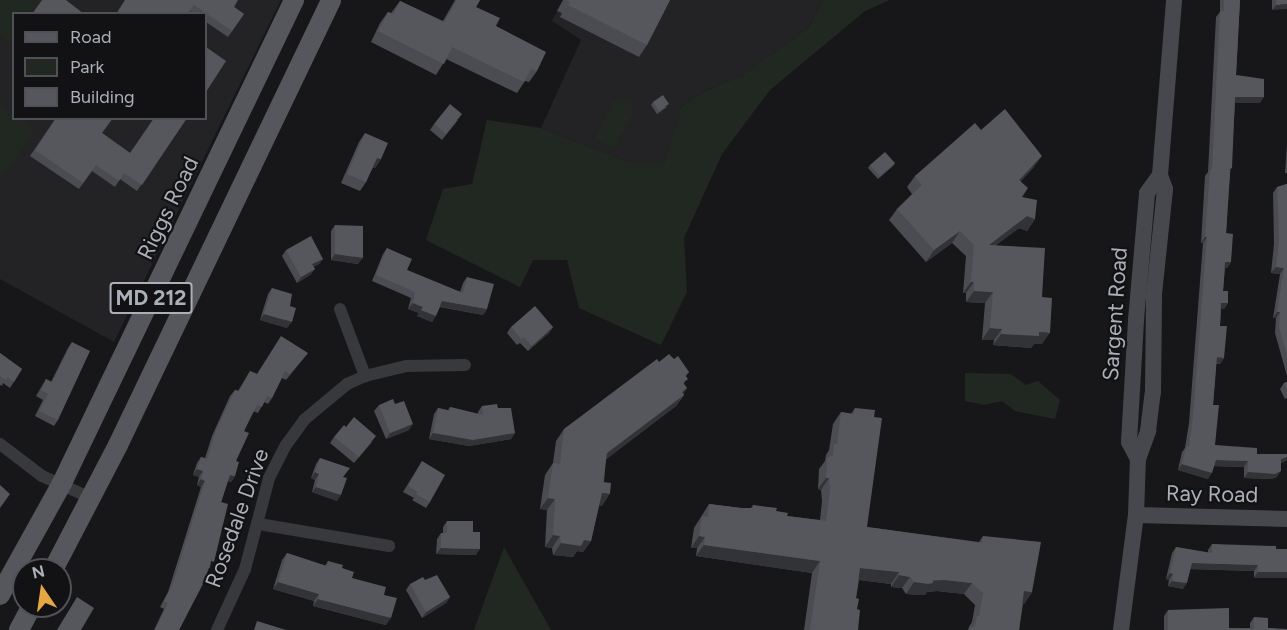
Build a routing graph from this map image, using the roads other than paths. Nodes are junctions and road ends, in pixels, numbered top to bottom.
1 (294, 0) edge
2 (332, 0) edge
3 (1174, 0) edge
4 (340, 309) dead end
5 (465, 365) dead end
6 (365, 375) junction
7 (0, 444) edge
8 (62, 483) junction
9 (91, 498) junction
10 (1136, 515) junction
11 (1287, 519) edge
12 (259, 524) junction
13 (389, 546) dead end
14 (59, 558) edge
15 (0, 595) edge
16 (217, 630) edge
17 (1121, 630) edge

1 - 8 main road, Riggs Road / MD 212
2 - 9 main road, MD 212
3 - 10 main road, Sargent Road
4 - 6 street
5 - 6 street, Rosedale Drive
6 - 12 street, Rosedale Drive
7 - 8 street
8 - 9 street
8 - 15 main road, Riggs Road / MD 212
9 - 14 main road, MD 212
10 - 11 main road, Ray Road
10 - 17 main road, Sargent Road
12 - 13 street
12 - 16 street, Rosedale Drive

